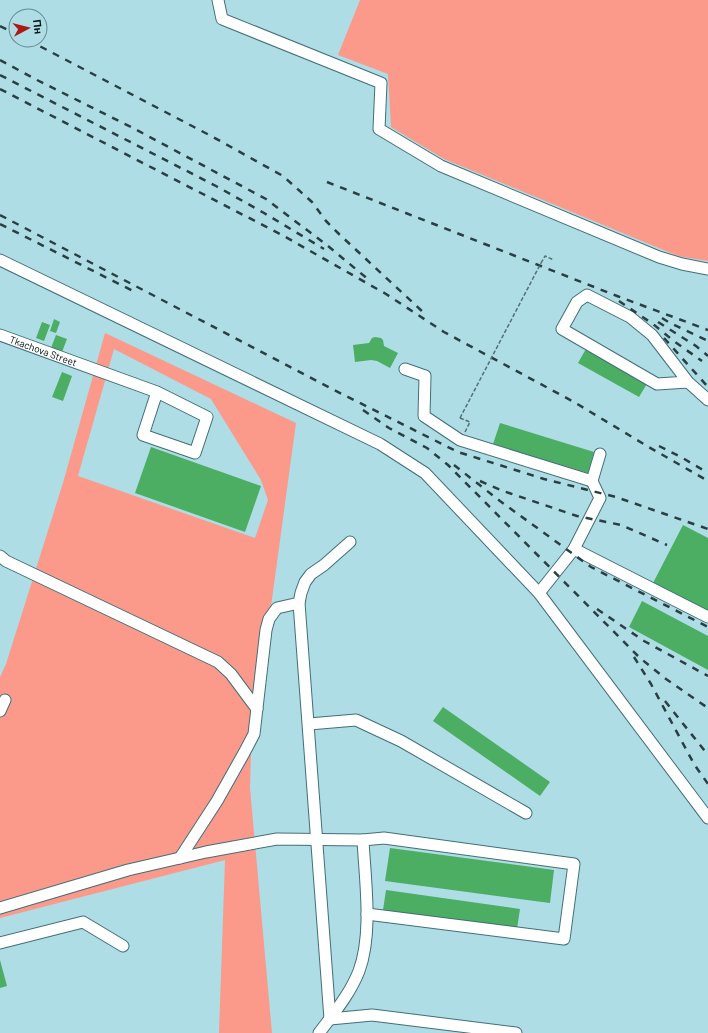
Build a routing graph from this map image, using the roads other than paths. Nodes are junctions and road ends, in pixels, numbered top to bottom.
1 (218, 0) edge
2 (0, 260) edge
3 (708, 269) edge
4 (0, 335) edge
5 (405, 369) dead end
6 (688, 382) junction
7 (157, 392) junction
8 (708, 400) edge
9 (600, 454) dead end
10 (592, 481) junction
11 (350, 542) dead end
12 (574, 549) junction
13 (0, 556) edge
14 (539, 593) junction
15 (299, 603) junction
16 (708, 617) edge
17 (5, 700) dead end
18 (257, 709) junction
19 (0, 711) edge
20 (309, 724) junction
21 (526, 813) dead end
22 (708, 818) edge
23 (317, 840) junction
24 (363, 840) junction
25 (180, 858) junction
26 (0, 908) edge
27 (367, 914) junction
28 (0, 943) edge
29 (123, 946) dead end
30 (330, 1019) junction
31 (319, 1033) edge
32 (516, 1033) edge

1 - 3 street
2 - 14 street
4 - 7 street, Tkachova Street
5 - 10 street
6 - 6 street
6 - 8 street
7 - 7 street, Tkachova Street
9 - 10 street
10 - 12 street
11 - 15 street
12 - 14 street
12 - 16 street
13 - 18 street
14 - 22 street
15 - 18 street
15 - 20 street
17 - 19 street
18 - 25 street
20 - 21 street
20 - 23 street
23 - 24 street
23 - 25 street
23 - 30 street
24 - 27 street
24 - 27 street
25 - 26 street
27 - 30 street
28 - 29 street
30 - 31 street
30 - 32 street

